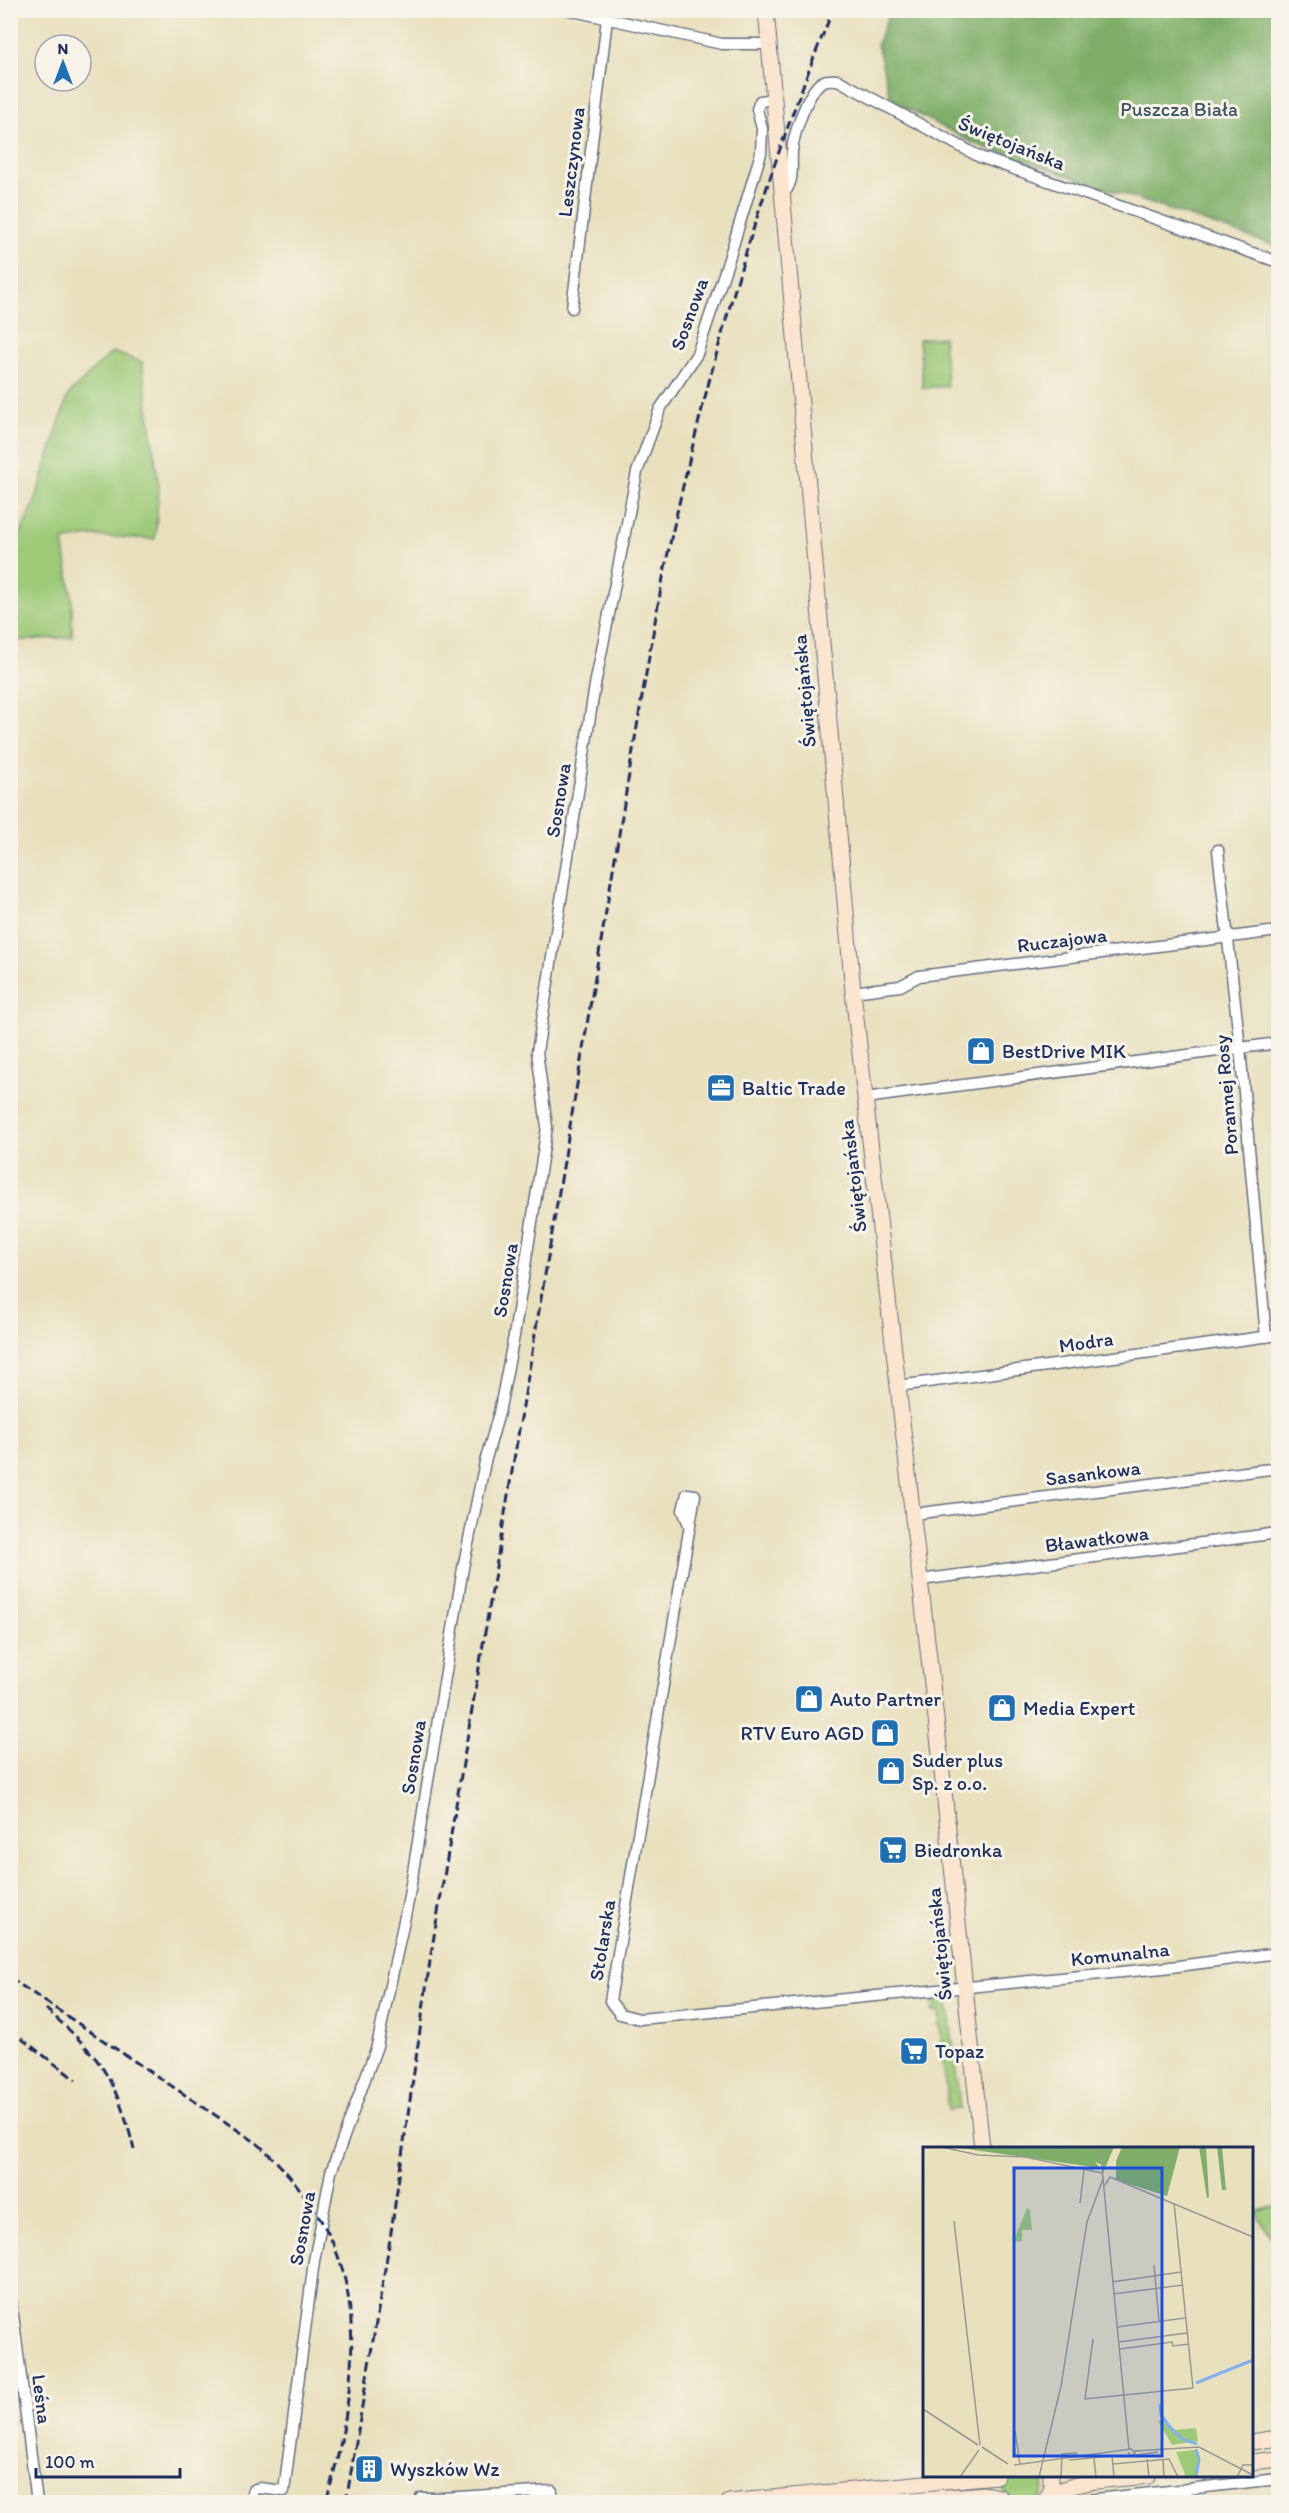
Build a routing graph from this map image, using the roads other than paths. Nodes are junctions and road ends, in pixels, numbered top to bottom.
1 (568, 10) edge
2 (766, 10) edge
3 (607, 19) junction
4 (769, 44) junction
5 (774, 99) junction
6 (782, 196) junction
7 (1278, 262) edge
8 (572, 308) dead end
9 (1218, 850) dead end
10 (1278, 931) edge
11 (1228, 937) junction
12 (853, 993) junction
13 (1278, 1043) edge
14 (1240, 1048) junction
15 (865, 1098) junction
16 (1278, 1335) edge
17 (1266, 1337) junction
18 (898, 1386) junction
19 (1278, 1468) edge
20 (913, 1514) junction
21 (690, 1527) dead end
22 (1278, 1533) edge
23 (920, 1580) junction
24 (1278, 1953) edge
25 (965, 1988) junction
26 (982, 2147) edge
27 (11, 2300) edge
28 (1278, 2438) edge
29 (1253, 2442) edge
30 (1278, 2459) edge
31 (1253, 2462) edge
32 (986, 2477) edge
33 (996, 2477) edge
34 (1051, 2477) edge
35 (1134, 2477) edge
36 (1278, 2479) edge
37 (552, 2491) dead end
38 (1158, 2497) edge
39 (420, 2500) edge
40 (1002, 2500) edge
41 (1046, 2500) edge
42 (37, 2502) edge
43 (249, 2502) edge
44 (729, 2502) edge
45 (824, 2502) edge
46 (1070, 2502) edge

1 - 3 street
2 - 4 street, Świętojańska
3 - 4 street
3 - 8 street, Leszczynowa
4 - 5 street, Świętojańska
5 - 6 street, Świętojańska
5 - 43 street, Sosnowa
6 - 7 street, Świętojańska
6 - 12 street, Świętojańska
9 - 11 street, Porannej Rosy
10 - 11 street, Ruczajowa
11 - 12 street, Ruczajowa
11 - 14 street, Porannej Rosy
12 - 15 street, Świętojańska
13 - 14 street
14 - 15 street
14 - 17 street, Porannej Rosy
15 - 18 street, Świętojańska
16 - 17 street, Modra
17 - 18 street, Modra
18 - 20 street, Świętojańska
19 - 20 street, Sasankowa
20 - 23 street, Świętojańska
21 - 25 street, Stolarska
22 - 23 street, Bławatkowa
23 - 25 street, Świętojańska
24 - 25 street, Komunalna
25 - 26 street, Świętojańska
27 - 42 street, Leśna
28 - 29 street
30 - 31 street
32 - 44 street
33 - 40 street
34 - 41 street
35 - 41 street
36 - 38 street
37 - 39 street
38 - 46 street
40 - 45 street

